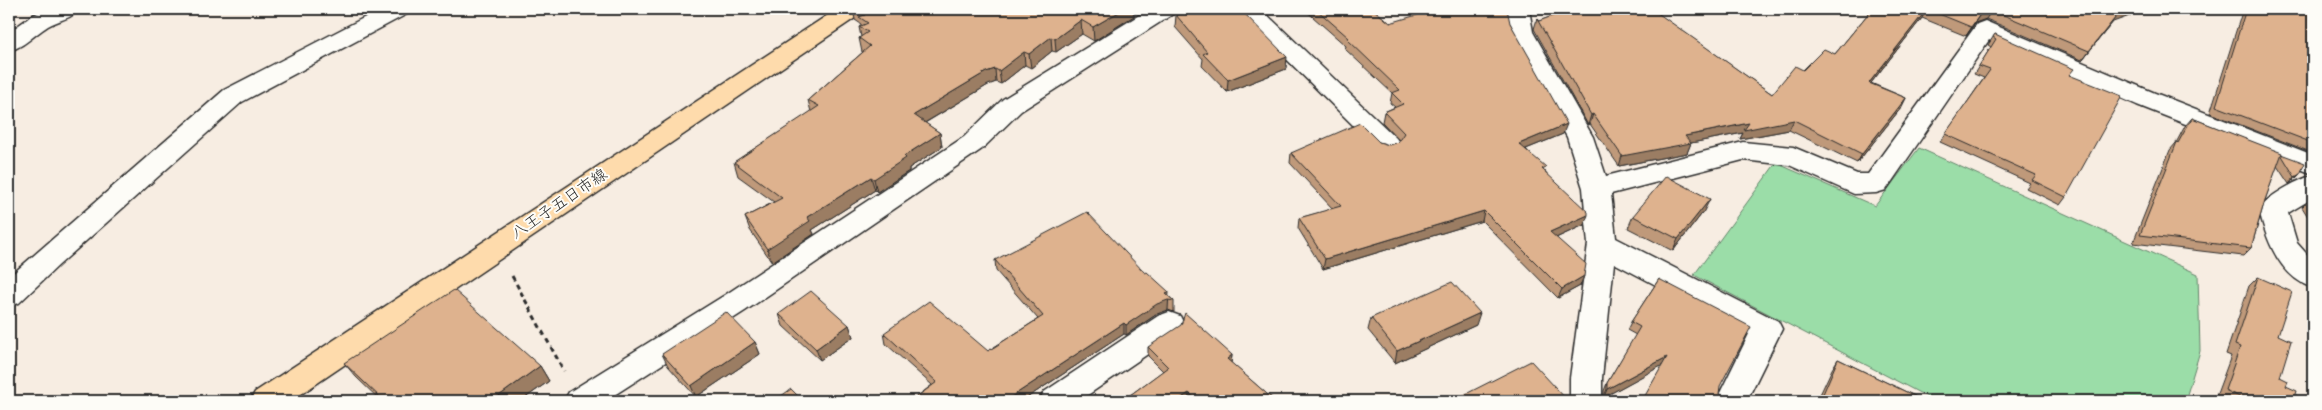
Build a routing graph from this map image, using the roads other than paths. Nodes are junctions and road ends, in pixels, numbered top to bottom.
1 (67, 9) edge
2 (399, 9) edge
3 (853, 9) edge
4 (1165, 9) edge
5 (1248, 9) edge
6 (1517, 9) edge
7 (9, 43) edge
8 (1387, 144) edge
9 (2313, 165) edge
10 (2313, 185) edge
11 (1597, 188) junction
12 (1602, 244) junction
13 (2313, 277) edge
14 (9, 295) edge
15 (1169, 324) dead end
16 (266, 401) edge
17 (580, 401) edge
18 (1055, 401) edge
19 (1586, 401) edge
20 (1733, 401) edge

1 - 7 street
2 - 14 street
3 - 16 main road, 八王子五日市線
4 - 17 street
5 - 8 street
6 - 11 street
9 - 11 street
10 - 13 street
11 - 12 street
12 - 19 street
12 - 20 street
15 - 18 street

